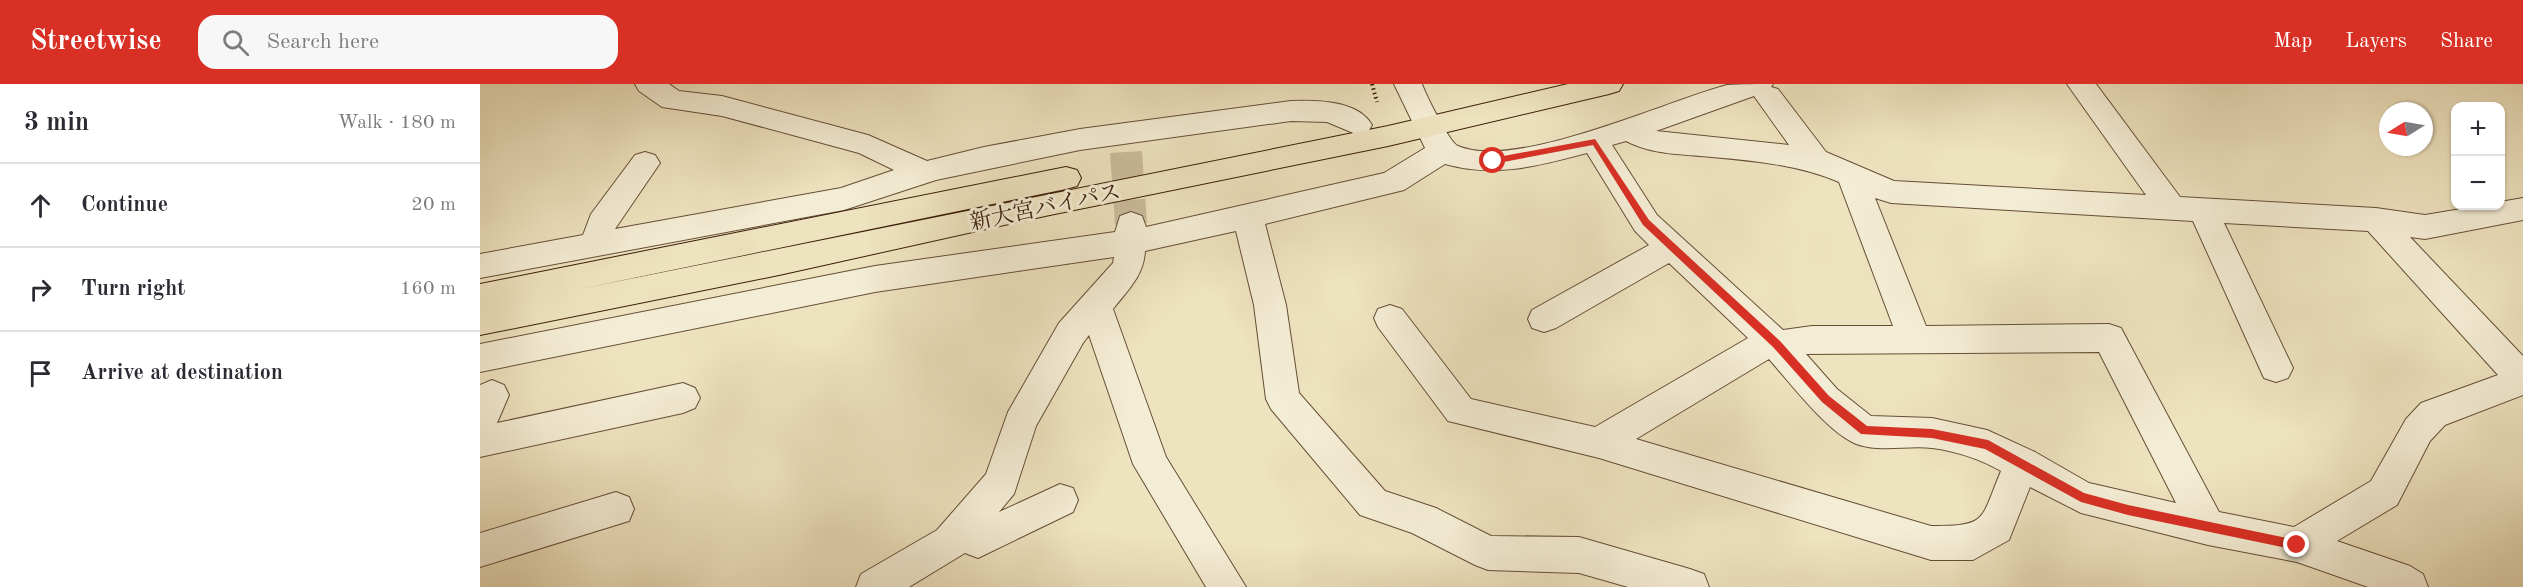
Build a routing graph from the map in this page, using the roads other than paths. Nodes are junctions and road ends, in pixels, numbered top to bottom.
1 (649, 84) edge
2 (1408, 84) edge
3 (1523, 84) edge
4 (1609, 84) edge
5 (2081, 84) edge
6 (1763, 90) edge
7 (1358, 125) junction
8 (1431, 129) junction
9 (1629, 130) junction
10 (1595, 142) junction
11 (1816, 160) junction
12 (645, 163) dead end
13 (923, 172) junction
14 (1852, 176) junction
15 (1059, 179) junction
16 (843, 199) junction
17 (2188, 211) junction
18 (1248, 216) junction
19 (2515, 216) edge
20 (2376, 220) junction
21 (1131, 233) junction
22 (596, 244) junction
23 (1672, 247) junction
24 (480, 266) edge
25 (480, 297) edge
26 (1096, 308) junction
27 (1390, 318) dead end
28 (1544, 319) dead end
29 (480, 322) edge
30 (1915, 339) junction
31 (1776, 344) junction
32 (480, 358) edge
33 (2276, 368) dead end
34 (2523, 379) edge
35 (683, 398) dead end
36 (480, 442) edge
37 (1599, 443) junction
38 (2022, 463) junction
39 (1060, 500) dead end
40 (616, 509) dead end
41 (2208, 528) junction
42 (2297, 545) junction
43 (956, 548) junction
44 (480, 550) edge
45 (2347, 575) edge
46 (879, 586) edge
47 (1227, 587) edge
48 (1690, 587) edge
49 (2409, 587) edge

1 - 13 street
2 - 8 street
3 - 8 highway, 新大宮バイパス
4 - 8 highway, 新大宮バイパス
5 - 17 street
6 - 9 street
6 - 11 street
7 - 8 highway, 新大宮バイパス
7 - 13 street
7 - 15 highway, 新大宮バイパス
8 - 10 street
8 - 18 street
8 - 29 highway, 新大宮バイパス
9 - 10 street
9 - 11 street
10 - 23 street
11 - 14 street
12 - 22 street
13 - 16 street
14 - 17 street
14 - 30 street
15 - 16 street
15 - 25 highway, 新大宮バイパス
16 - 22 street
17 - 20 street
17 - 33 street
18 - 21 street
18 - 48 street
19 - 20 street
20 - 34 street
21 - 26 street
21 - 32 street
22 - 24 street
23 - 28 street
23 - 31 street
26 - 43 street
26 - 47 street
27 - 37 street
30 - 31 street
30 - 41 street
31 - 37 street
31 - 38 street
34 - 42 street
35 - 36 street
37 - 38 street
38 - 41 street
39 - 43 street
40 - 44 street
41 - 42 street
42 - 45 street
43 - 46 street
45 - 49 street

